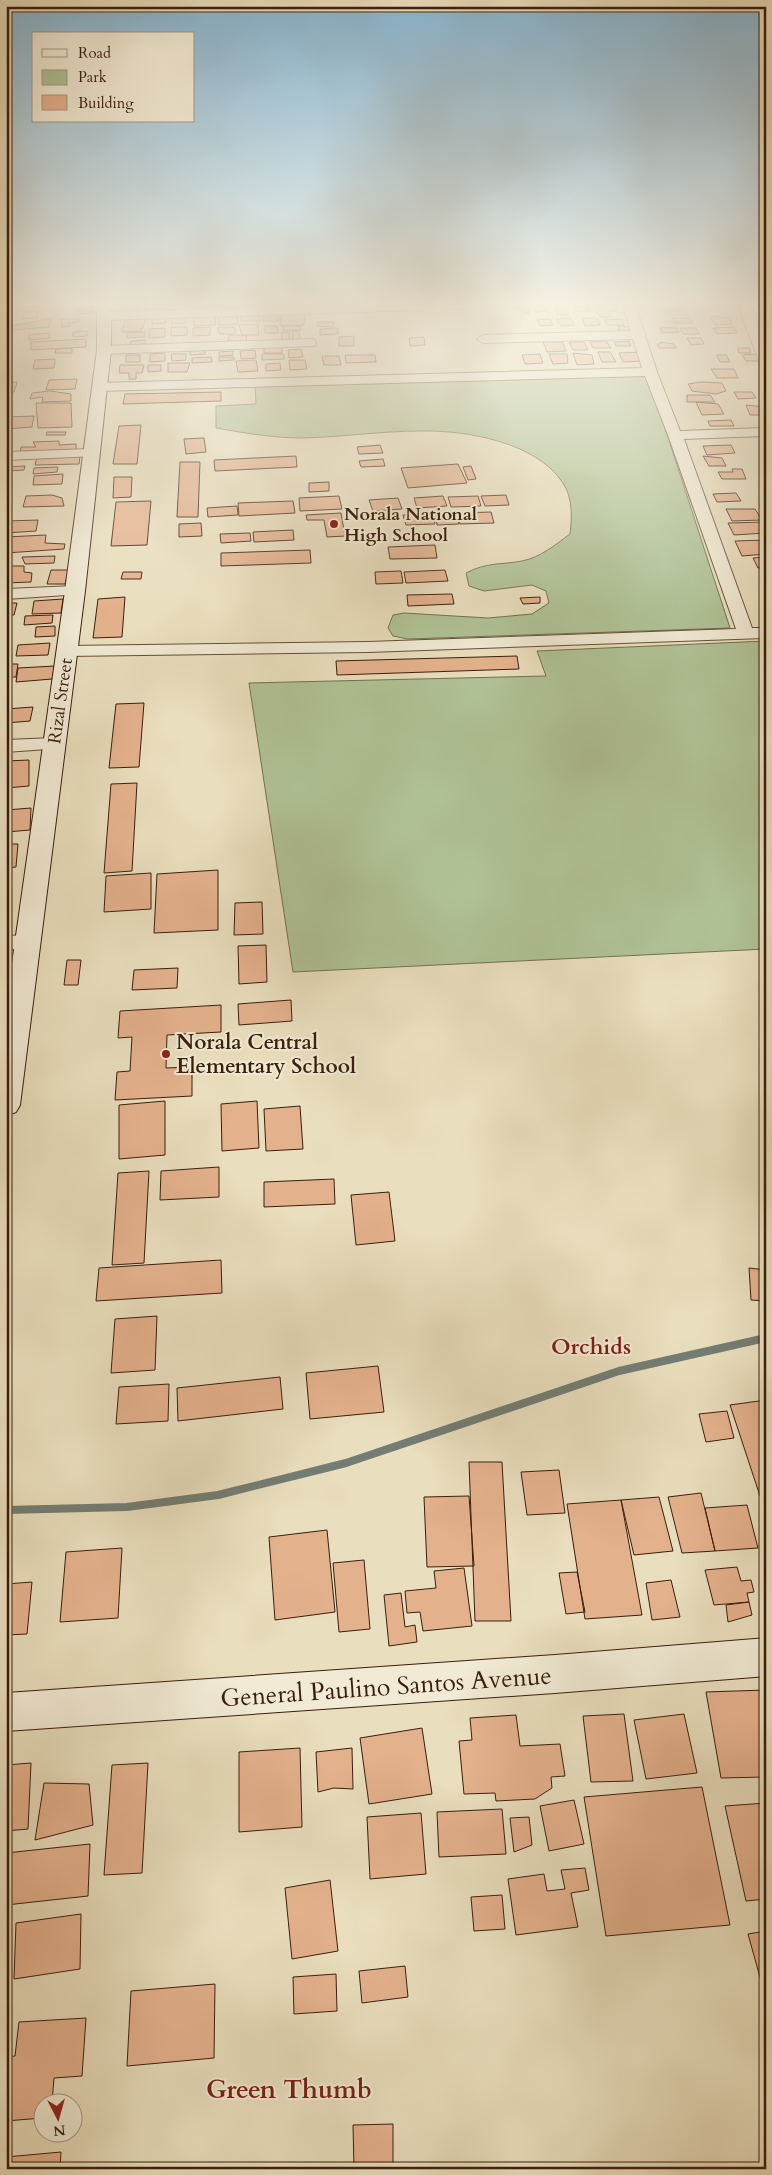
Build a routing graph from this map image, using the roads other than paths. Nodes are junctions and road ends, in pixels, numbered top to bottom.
1 (97, 404) edge
2 (662, 404) edge
3 (766, 432) edge
4 (675, 435) junction
5 (90, 453) junction
6 (6, 456) edge
7 (75, 591) junction
8 (6, 594) edge
9 (766, 633) edge
10 (746, 634) junction
11 (67, 651) junction
12 (54, 744) junction
13 (6, 746) edge
14 (28, 942) junction
15 (6, 943) edge
16 (6, 1105) edge
17 (766, 1657) edge
18 (6, 1712) edge

1 - 5 main road, Rizal Street
2 - 4 street
3 - 4 street
4 - 10 street
5 - 6 street
5 - 7 main road, Rizal Street
7 - 8 street
7 - 11 main road, Rizal Street
9 - 10 street
10 - 11 street
11 - 12 main road, Rizal Street
12 - 13 street
12 - 14 main road, Rizal Street
14 - 15 street
14 - 16 main road, Rizal Street
17 - 18 main road, General Paulino Santos Avenue

